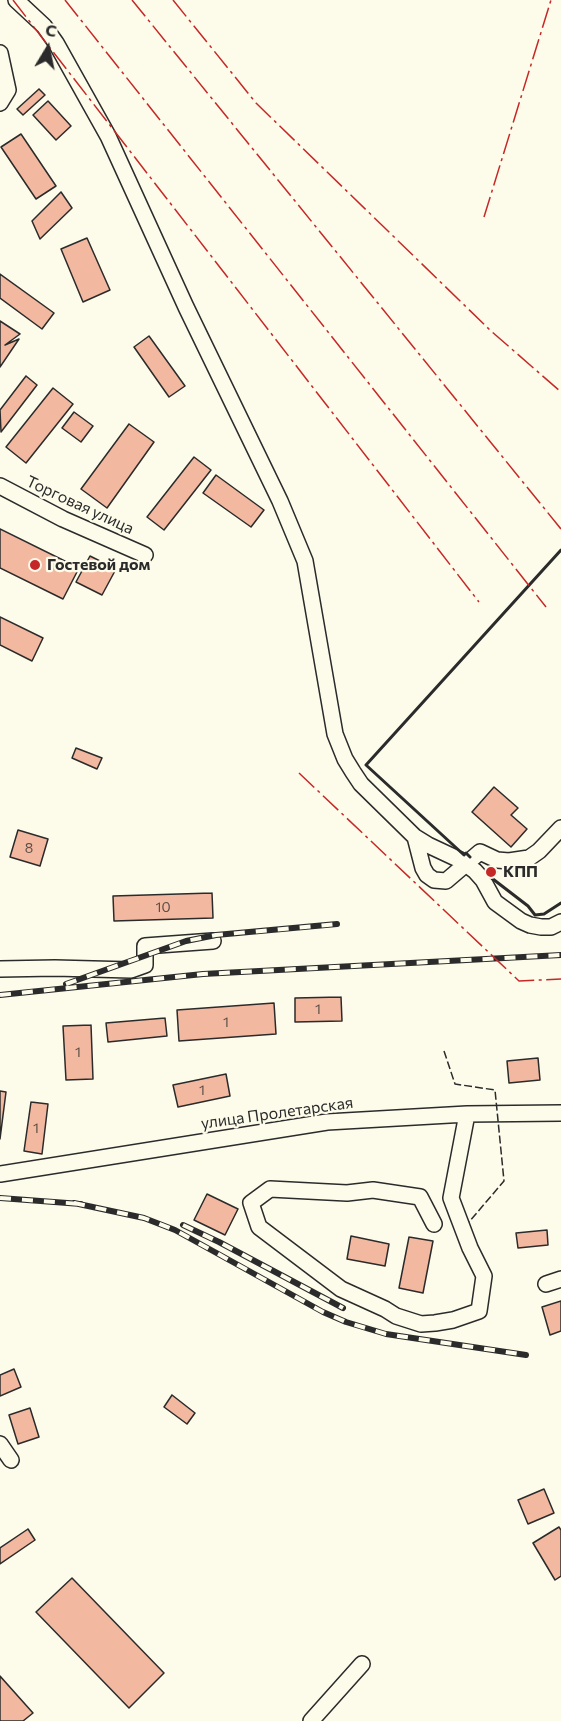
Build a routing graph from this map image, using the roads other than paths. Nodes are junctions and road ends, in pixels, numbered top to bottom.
1 (16, 0) edge
2 (0, 53) edge
3 (0, 103) edge
4 (0, 486) edge
5 (144, 555) dead end
6 (561, 828) edge
7 (415, 837) junction
8 (554, 841) edge
9 (467, 865) junction
10 (561, 922) edge
11 (213, 941) dead end
12 (0, 969) edge
13 (561, 1113) edge
14 (467, 1114) junction
15 (0, 1174) edge
16 (434, 1224) dead end
17 (0, 1444) edge
18 (11, 1460) dead end
19 (362, 1664) dead end
20 (311, 1721) edge

1 - 7 street
2 - 3 street
4 - 5 street, Торговая улица
6 - 8 street
7 - 9 street
7 - 9 street
8 - 9 street
9 - 10 street
11 - 12 street
13 - 14 street, улица Пролетарская
14 - 15 street, улица Пролетарская
14 - 16 street
17 - 18 street
19 - 20 street

